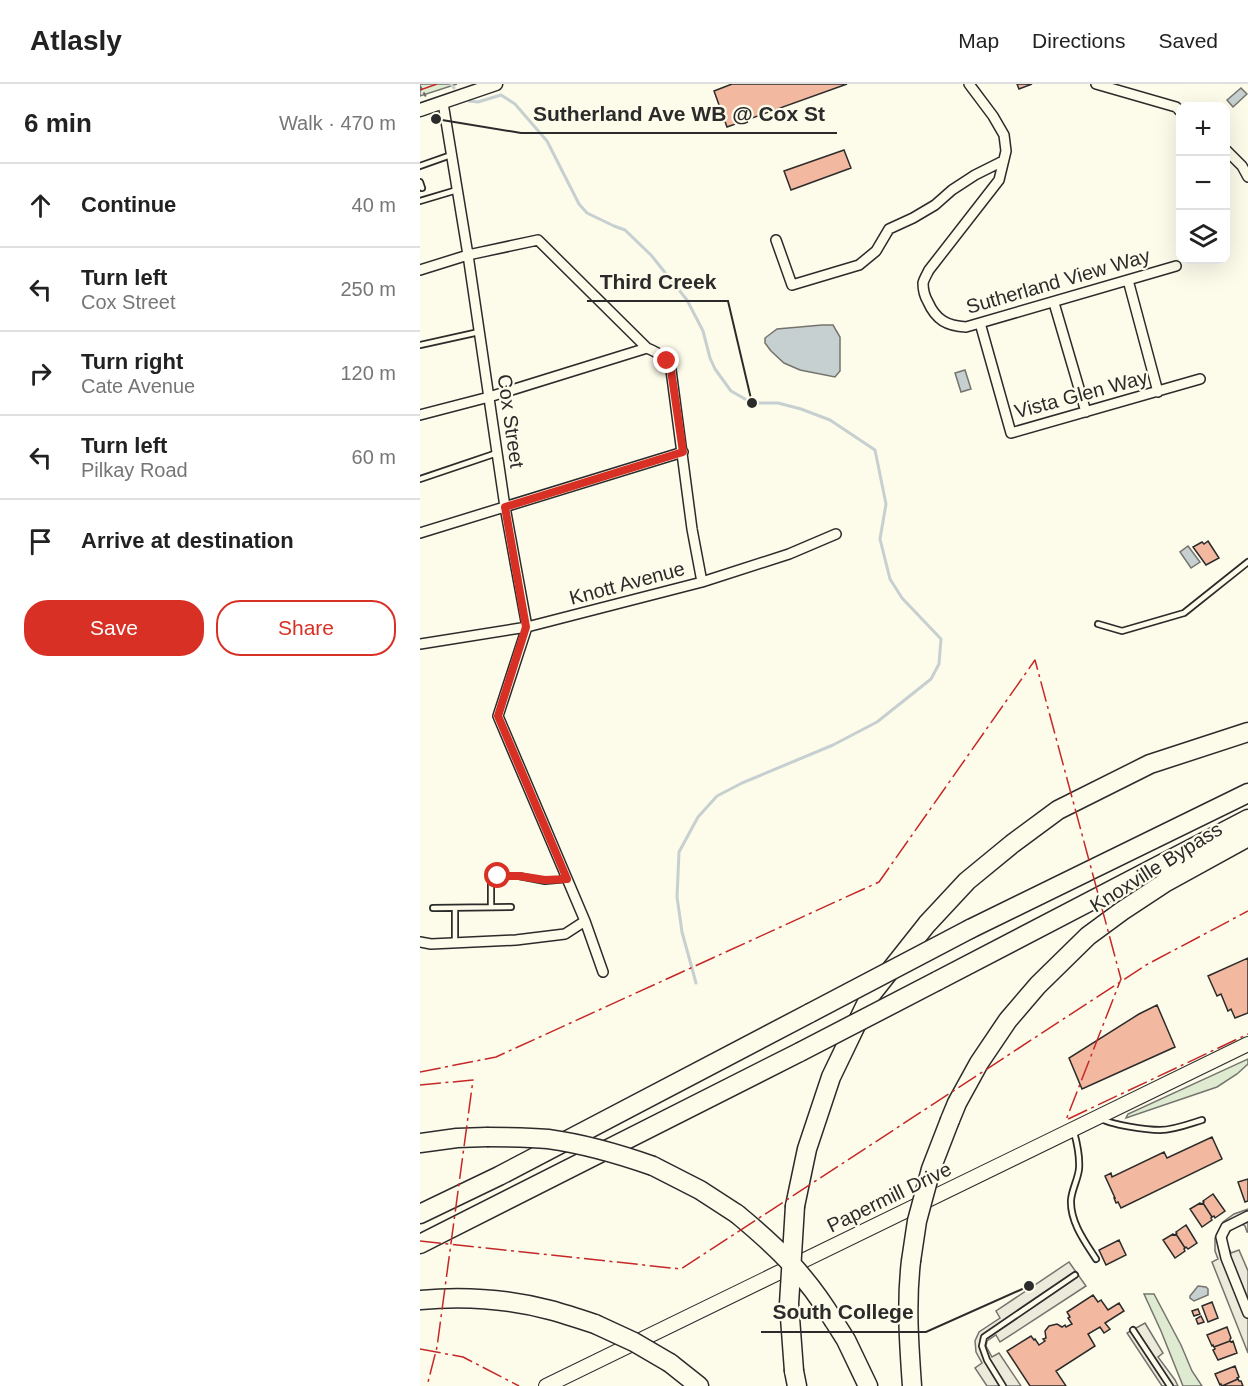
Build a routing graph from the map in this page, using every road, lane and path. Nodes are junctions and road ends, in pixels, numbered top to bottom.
1 (496, 84) edge
2 (969, 84) edge
3 (1096, 84) edge
4 (443, 103) junction
5 (1176, 107) edge
6 (420, 110) edge
7 (1230, 153) edge
8 (451, 155) junction
9 (1003, 161) junction
10 (1245, 164) edge
11 (420, 166) edge
12 (1248, 177) edge
13 (457, 190) junction
14 (420, 201) edge
15 (776, 240) dead end
16 (468, 255) junction
17 (1176, 266) dead end
18 (420, 270) edge
19 (1128, 280) junction
20 (1054, 303) junction
21 (980, 323) junction
22 (479, 332) junction
23 (420, 345) edge
24 (647, 348) junction
25 (1200, 379) dead end
26 (1158, 392) junction
27 (489, 397) junction
28 (1086, 412) junction
29 (420, 415) edge
30 (683, 452) junction
31 (497, 453) junction
32 (420, 479) edge
33 (505, 507) junction
34 (420, 533) edge
35 (837, 534) dead end
36 (1248, 561) edge
37 (702, 582) junction
38 (1098, 624) dead end
39 (526, 627) junction
40 (420, 644) edge
41 (1248, 732) edge
42 (1248, 793) edge
43 (1248, 819) edge
44 (1248, 837) edge
45 (567, 879) junction
46 (491, 907) junction
47 (511, 907) dead end
48 (433, 908) dead end
49 (455, 908) junction
50 (585, 921) junction
51 (420, 942) edge
52 (455, 943) junction
53 (603, 972) dead end
54 (1248, 1044) edge
55 (1098, 1117) junction
56 (1202, 1120) dead end
57 (1073, 1129) junction
58 (420, 1143) edge
59 (420, 1214) edge
60 (1248, 1216) edge
61 (420, 1244) edge
62 (1096, 1259) dead end
63 (1075, 1275) dead end
64 (420, 1300) edge
65 (1248, 1313) edge
66 (1133, 1330) dead end
67 (795, 1378) edge
68 (550, 1385) edge
69 (699, 1386) edge
70 (868, 1386) edge
71 (912, 1386) edge
72 (1003, 1386) edge
73 (1170, 1386) edge

1 - 4 street
2 - 9 street, Sutherland View Way
3 - 5 street
4 - 6 street
4 - 8 street, Cox Street
7 - 10 street
8 - 11 lane
8 - 13 street, Cox Street
9 - 15 street
9 - 21 street, Sutherland View Way
10 - 12 street
13 - 14 lane
13 - 16 street, Cox Street
16 - 18 street
16 - 22 street, Cox Street
16 - 24 street
17 - 19 street, Sutherland View Way
19 - 20 street, Sutherland View Way
19 - 26 street
20 - 21 street, Sutherland View Way
20 - 28 street
21 - 28 street, Vista Glen Way
22 - 23 lane
22 - 27 street, Cox Street
24 - 27 street
24 - 30 street
25 - 26 street, Vista Glen Way
26 - 28 street, Vista Glen Way
27 - 29 street
27 - 31 street, Cox Street
30 - 33 street
30 - 37 street
31 - 32 lane
31 - 33 street, Cox Street
33 - 34 street
33 - 39 street, Cox Street
35 - 37 street, Knott Avenue
36 - 38 lane
37 - 39 street, Knott Avenue
39 - 40 street, Knott Avenue
39 - 45 street, Cox Street
41 - 67 highway, bridge
42 - 59 highway, bridge
43 - 61 highway, bridge
44 - 71 highway, Knoxville Bypass, bridge
45 - 46 lane
45 - 50 street, Cox Street
46 - 47 lane
46 - 49 lane
48 - 49 lane
49 - 52 lane
50 - 52 street
50 - 53 street, Cox Street
51 - 52 street
54 - 55 main road, Papermill Drive
55 - 56 lane
55 - 57 main road, Papermill Drive
57 - 62 lane
57 - 68 main road, Papermill Drive
58 - 70 highway, bridge
60 - 65 street
63 - 72 lane
64 - 69 highway, bridge
66 - 73 lane

